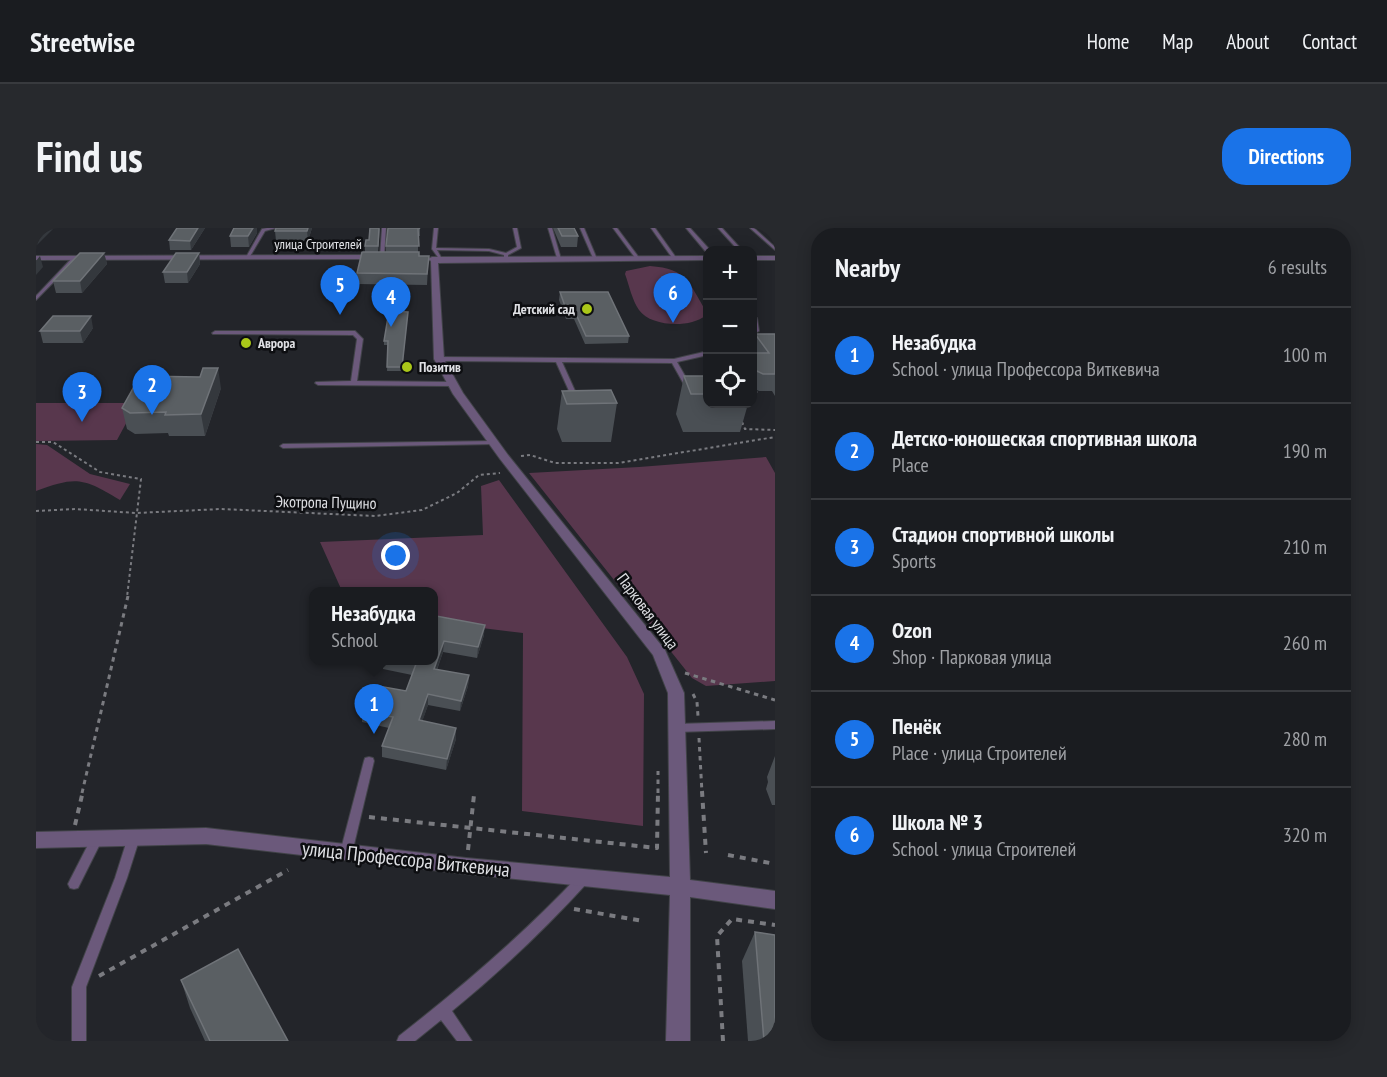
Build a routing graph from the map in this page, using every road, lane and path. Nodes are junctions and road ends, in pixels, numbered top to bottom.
1 (274, 228) edge
2 (384, 228) edge
3 (436, 228) edge
4 (516, 228) edge
5 (550, 228) edge
6 (582, 228) edge
7 (615, 228) edge
8 (653, 228) edge
9 (688, 228) edge
10 (720, 228) edge
11 (752, 228) edge
12 (704, 246) edge
13 (736, 246) edge
14 (775, 249) edge
15 (437, 254) junction
16 (506, 256) junction
17 (382, 257) junction
18 (36, 258) edge
19 (75, 258) junction
20 (247, 258) junction
21 (394, 258) edge
22 (417, 258) edge
23 (559, 258) junction
24 (595, 258) junction
25 (638, 258) junction
26 (675, 258) junction
27 (703, 258) edge
28 (757, 258) edge
29 (775, 258) edge
30 (36, 299) edge
31 (215, 333) dead end
32 (704, 354) edge
33 (439, 359) junction
34 (558, 360) junction
35 (674, 361) junction
36 (318, 382) dead end
37 (354, 383) junction
38 (453, 384) junction
39 (700, 392) edge
40 (580, 410) edge
41 (741, 420) dead end
42 (775, 430) edge
43 (775, 438) edge
44 (36, 442) edge
45 (489, 444) junction
46 (284, 446) dead end
47 (530, 455) dead end
48 (36, 511) edge
49 (136, 513) junction
50 (684, 672) dead end
51 (775, 700) edge
52 (774, 728) edge
53 (677, 729) junction
54 (369, 761) dead end
55 (658, 768) dead end
56 (474, 795) dead end
57 (356, 816) junction
58 (470, 828) junction
59 (97, 837) junction
60 (134, 837) junction
61 (72, 838) junction
62 (36, 840) edge
63 (346, 853) junction
64 (728, 855) dead end
65 (775, 864) edge
66 (466, 866) junction
67 (288, 870) dead end
68 (584, 878) junction
69 (74, 884) dead end
70 (680, 888) junction
71 (775, 900) edge
72 (559, 906) junction
73 (643, 921) dead end
74 (775, 925) edge
75 (78, 987) junction
76 (443, 1011) junction
77 (79, 1041) edge
78 (404, 1041) edge
79 (465, 1041) edge
80 (678, 1041) edge
81 (723, 1041) edge

1 - 20 lane
2 - 17 lane
3 - 15 lane
4 - 16 lane
5 - 23 lane
6 - 24 lane
7 - 25 lane
8 - 26 lane
9 - 12 lane
10 - 13 lane
11 - 14 lane
15 - 16 street
15 - 22 street
15 - 33 street, Парковая улица
16 - 23 street
17 - 20 street, улица Строителей
17 - 21 street, улица Строителей
18 - 19 street, улица Строителей
19 - 20 street, улица Строителей
19 - 30 lane
23 - 24 street
24 - 25 street
25 - 26 street
26 - 27 street
28 - 29 street
31 - 37 lane
32 - 35 lane
33 - 34 lane
33 - 38 street, Парковая улица
34 - 35 lane
34 - 40 lane
35 - 39 lane
36 - 37 lane
37 - 38 lane
38 - 45 street, Парковая улица
41 - 42 path
43 - 47 path
44 - 49 path
45 - 46 lane
45 - 49 path, Экотропа Пущино
45 - 53 street, Парковая улица
48 - 49 path, Экотропа Пущино
49 - 61 path
50 - 51 path
52 - 53 lane
53 - 70 street, Парковая улица
54 - 57 lane
55 - 58 path
56 - 58 path
57 - 58 path
57 - 63 lane
58 - 66 path
59 - 60 street, улица Профессора Виткевича
59 - 61 street, улица Профессора Виткевича
59 - 69 lane
60 - 63 street, улица Профессора Виткевича
60 - 75 lane
61 - 62 street, улица Профессора Виткевича
63 - 66 street, улица Профессора Виткевича
64 - 65 path
66 - 68 street, улица Профессора Виткевича
67 - 75 path
68 - 70 street, улица Профессора Виткевича
68 - 72 lane
70 - 71 street, улица Профессора Виткевича
70 - 80 street, Парковая улица
72 - 73 path
72 - 76 lane
74 - 81 path
75 - 77 lane
76 - 78 lane
76 - 79 lane

